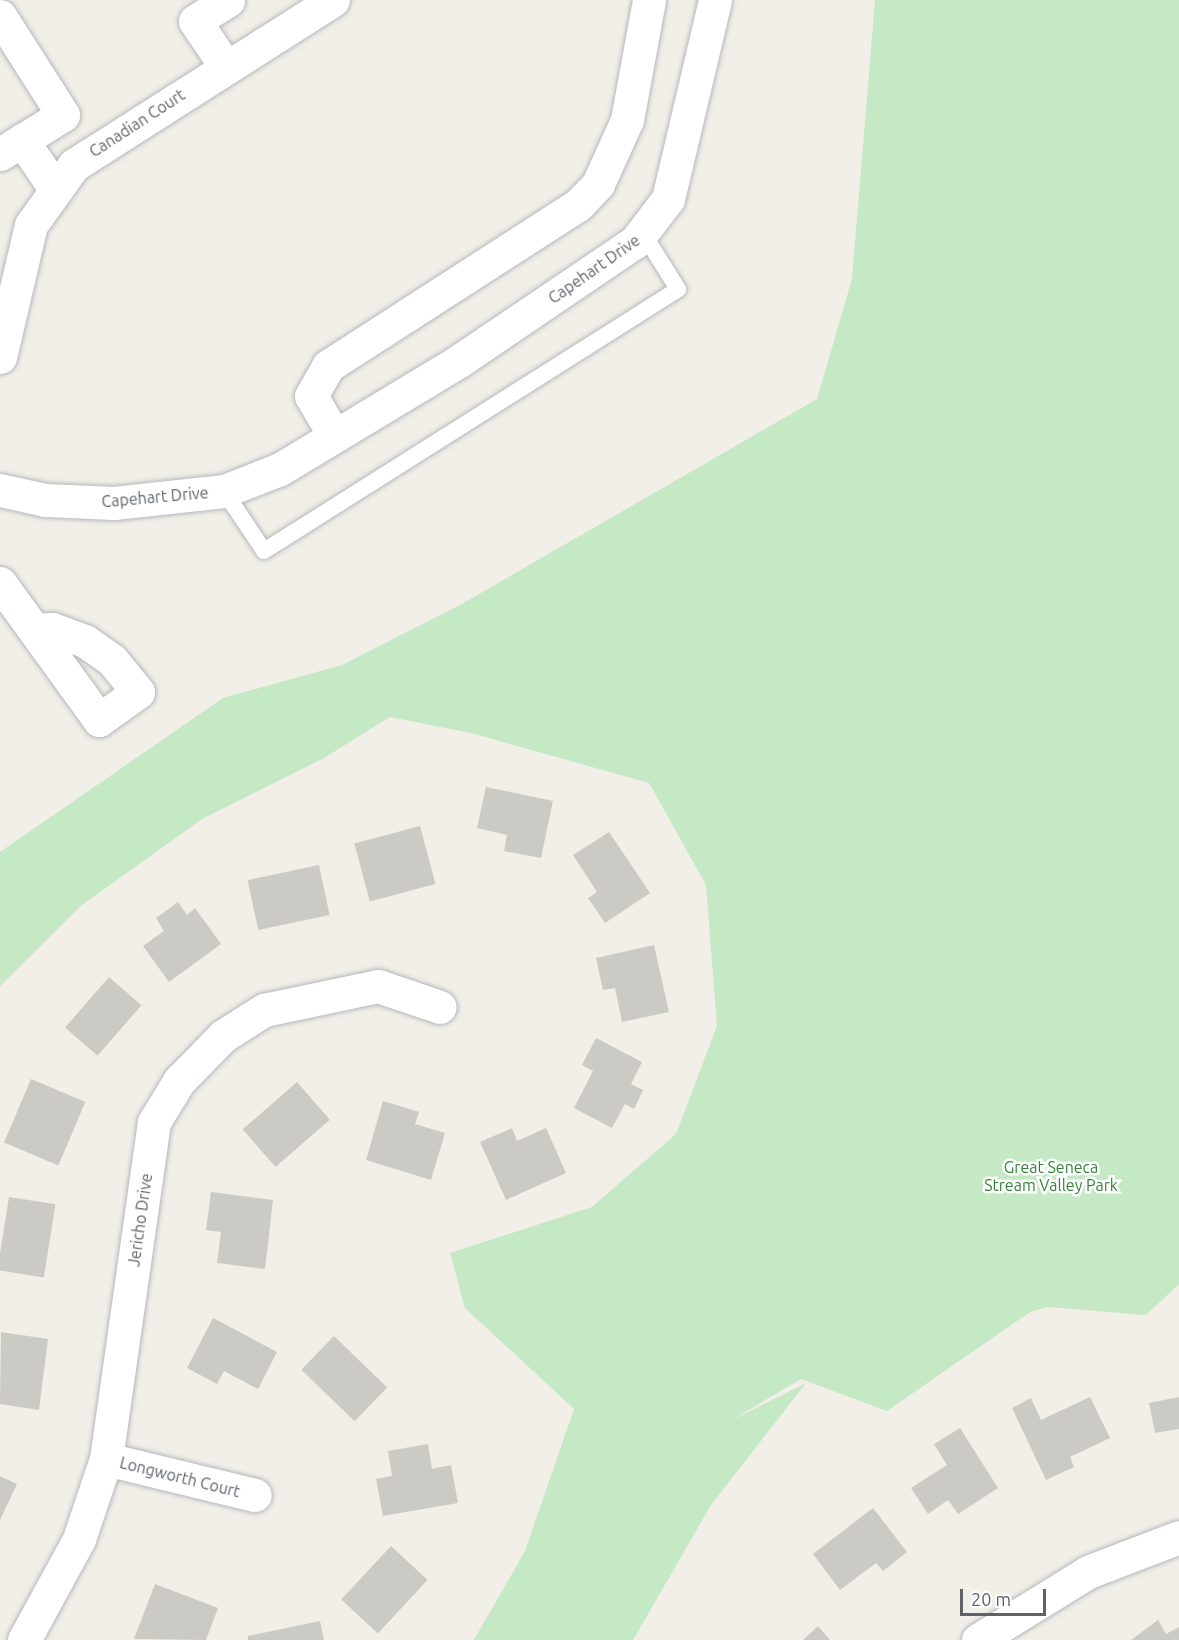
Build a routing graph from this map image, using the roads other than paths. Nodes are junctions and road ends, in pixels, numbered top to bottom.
1 (228, 0) edge
2 (333, 0) edge
3 (649, 0) edge
4 (715, 0) edge
5 (0, 16) edge
6 (226, 67) junction
7 (11, 147) edge
8 (54, 187) junction
9 (644, 235) junction
10 (0, 357) edge
11 (334, 435) junction
12 (0, 490) edge
13 (224, 491) junction
14 (0, 583) edge
15 (34, 630) dead end
16 (440, 1007) dead end
17 (106, 1459) junction
18 (255, 1495) dead end
19 (1179, 1538) edge
20 (24, 1640) edge
21 (978, 1640) edge

1 - 6 street
2 - 6 street, Canadian Court
3 - 11 street
4 - 9 street, Capehart Drive
5 - 7 street
6 - 8 street, Canadian Court
7 - 8 street
8 - 10 street, Canadian Court
9 - 11 street, Capehart Drive
9 - 13 lane
11 - 13 street, Capehart Drive
12 - 13 street, Capehart Drive
14 - 15 street
16 - 17 street, Jericho Drive
17 - 18 street, Longworth Court
17 - 20 street, Jericho Drive
19 - 21 street

